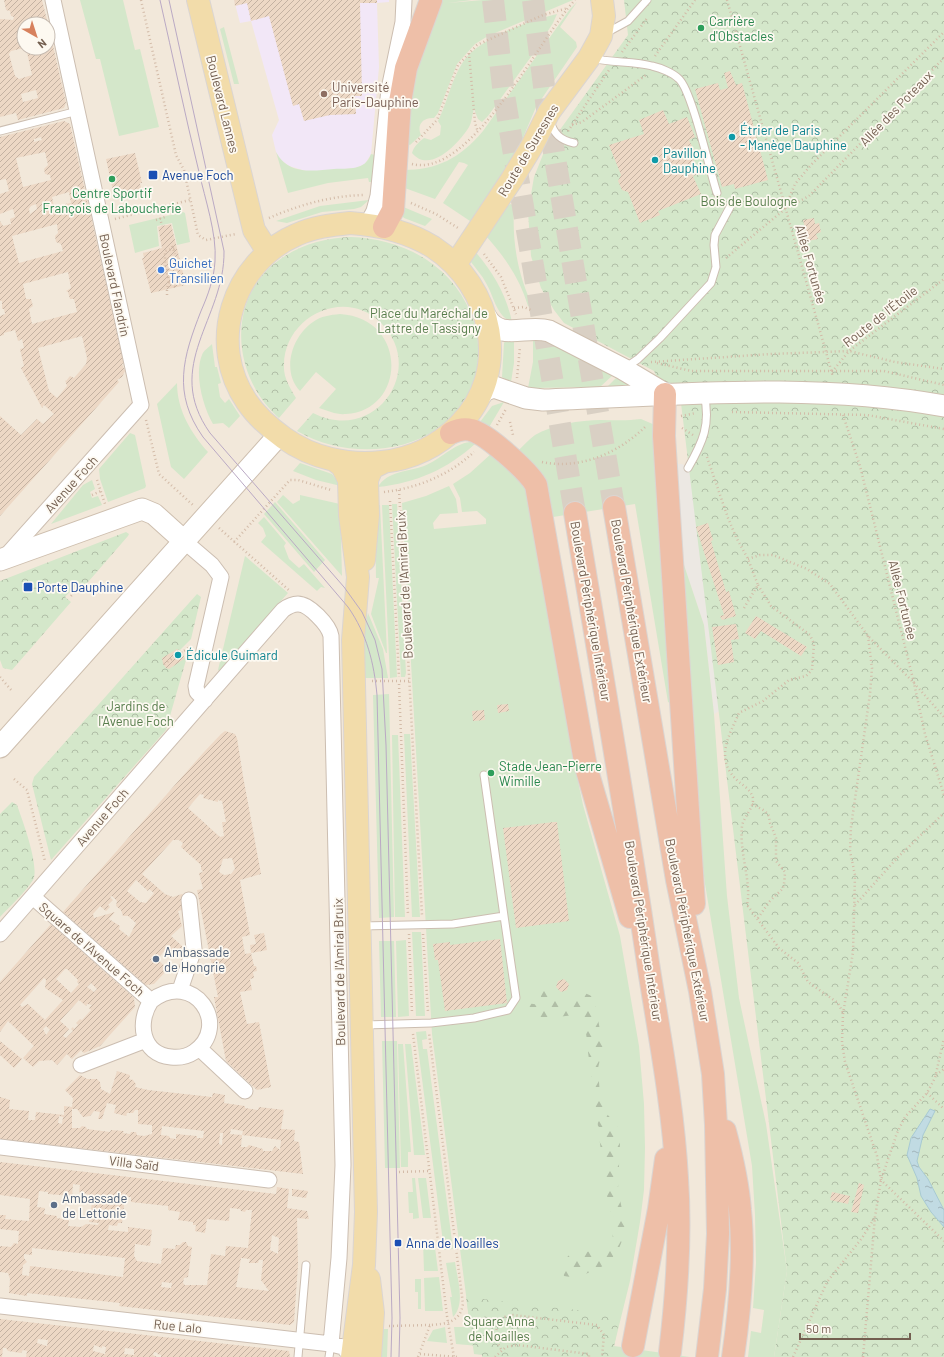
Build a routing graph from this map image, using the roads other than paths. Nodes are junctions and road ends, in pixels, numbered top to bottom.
1 (53, 0) edge
2 (198, 0) edge
3 (404, 0) edge
4 (431, 0) edge
5 (602, 0) edge
6 (647, 0) edge
7 (601, 36) junction
8 (589, 58) junction
9 (549, 112) junction
10 (78, 114) junction
11 (0, 131) edge
12 (574, 143) dead end
13 (716, 193) dead end
14 (731, 205) dead end
15 (375, 225) junction
16 (268, 252) junction
17 (454, 265) junction
18 (486, 317) junction
19 (631, 364) junction
20 (665, 394) junction
21 (479, 397) junction
22 (706, 402) junction
23 (141, 405) joint
24 (944, 406) edge
25 (451, 433) junction
26 (279, 435) junction
27 (334, 460) junction
28 (384, 462) junction
29 (688, 468) dead end
30 (614, 507) tunnel mouth
31 (575, 513) tunnel mouth
32 (184, 542) junction
33 (1, 561) edge
34 (358, 598) junction
35 (298, 604) joint
36 (205, 700) junction
37 (0, 747) edge
38 (484, 775) dead end
39 (33, 897) junction
40 (189, 900) dead end
41 (504, 916) junction
42 (360, 926) junction
43 (0, 934) edge
44 (180, 990) junction
45 (700, 991) junction
46 (654, 1000) junction
47 (151, 1001) junction
48 (363, 1026) junction
49 (146, 1040) junction
50 (199, 1048) junction
51 (81, 1065) dead end
52 (713, 1074) junction
53 (668, 1090) junction
54 (245, 1091) dead end
55 (0, 1147) edge
56 (269, 1180) dead end
57 (365, 1244) junction
58 (306, 1265) dead end
59 (0, 1306) edge
60 (300, 1339) junction
61 (633, 1346) dead end
62 (330, 1350) edge
63 (670, 1352) dead end
64 (298, 1357) edge
65 (352, 1357) edge
66 (370, 1357) edge
67 (707, 1357) edge
68 (733, 1357) edge

1 - 10 street, Boulevard Flandrin
2 - 16 main road, Boulevard Lannes
3 - 15 street
4 - 15 highway
5 - 7 main road, Route de Suresnes
6 - 7 lane
7 - 8 main road, Route de Suresnes
8 - 9 main road, Route de Suresnes
8 - 13 lane
9 - 12 lane
9 - 17 main road, Route de Suresnes
10 - 11 lane
10 - 23 street, Boulevard Flandrin
14 - 19 lane
15 - 16 main road
15 - 17 main road
16 - 26 main road
17 - 18 main road
18 - 19 main road
18 - 21 main road
19 - 20 main road
20 - 21 main road
20 - 22 main road
20 - 45 highway
21 - 25 main road
22 - 24 main road
22 - 29 lane
23 - 33 street, Avenue Foch
25 - 28 main road
25 - 46 highway
26 - 27 main road
26 - 32 main road
27 - 28 main road
27 - 34 main road, Boulevard de l'Amiral Bruix
28 - 34 main road, Boulevard de l'Amiral Bruix
30 - 45 highway, Boulevard Périphérique Extérieur
31 - 46 highway, Boulevard Périphérique Intérieur
32 - 33 main road
32 - 36 street
32 - 37 main road
34 - 42 main road, Boulevard de l'Amiral Bruix
35 - 36 street, Avenue Foch
35 - 62 street, Boulevard de l'Amiral Bruix
36 - 39 street, Avenue Foch
38 - 41 lane
39 - 43 street, Avenue Foch
39 - 47 street, Square de l'Avenue Foch
40 - 44 street
41 - 42 lane
41 - 48 lane
42 - 48 main road, Boulevard de l'Amiral Bruix
44 - 47 street, Square de l'Avenue Foch
44 - 50 street
45 - 52 highway, Boulevard Périphérique Extérieur
46 - 53 highway, Boulevard Périphérique Intérieur
47 - 49 street, Square de l'Avenue Foch
48 - 57 main road, Boulevard de l'Amiral Bruix
49 - 50 street
49 - 51 street
50 - 54 street
52 - 67 highway, Boulevard Périphérique Extérieur
52 - 68 highway
53 - 61 highway
53 - 63 highway, Boulevard Périphérique Intérieur
55 - 56 street, Villa Saïd
57 - 65 main road, Boulevard de l'Amiral Bruix
57 - 66 main road, Boulevard de l'Amiral Bruix
58 - 60 lane
59 - 60 street, Rue Lalo
60 - 62 street, Rue Lalo
60 - 64 lane
62 - 65 street, Rue Lalo

